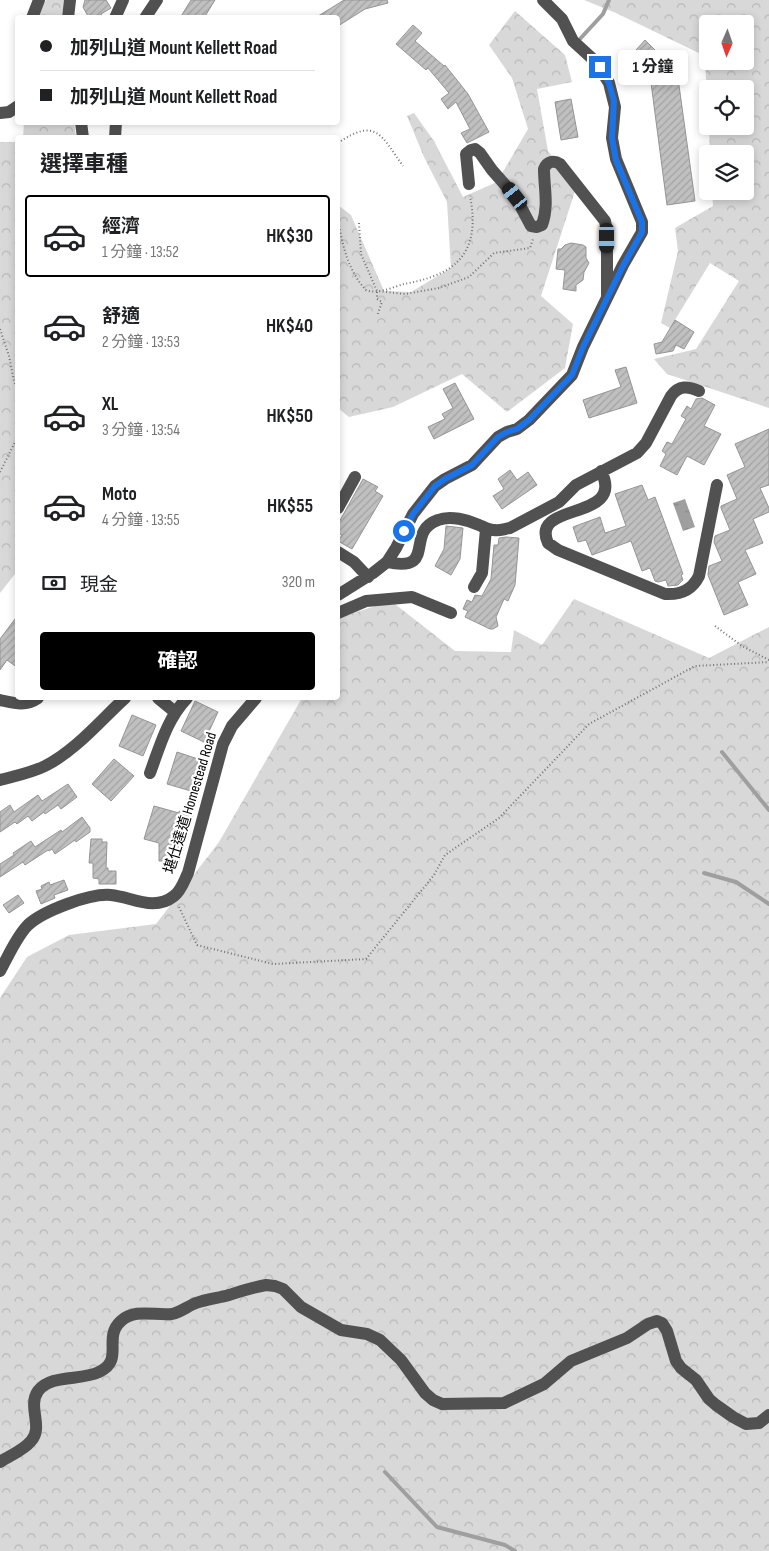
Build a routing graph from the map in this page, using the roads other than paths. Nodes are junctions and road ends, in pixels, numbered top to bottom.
1 (39, 0) edge
2 (70, 0) edge
3 (123, 0) edge
4 (157, 0) edge
5 (543, 0) edge
6 (33, 15) edge
7 (68, 15) edge
8 (116, 15) edge
9 (147, 15) edge
10 (15, 108) edge
11 (0, 112) edge
12 (469, 184) road end
13 (607, 299) junction
14 (698, 391) dead end
15 (601, 471) junction
16 (355, 477) dead end
17 (717, 485) dead end
18 (340, 504) edge
19 (486, 529) junction
20 (340, 553) edge
21 (386, 562) junction
22 (368, 577) junction
23 (474, 586) dead end
24 (340, 594) edge
25 (340, 612) edge
26 (451, 613) dead end
27 (0, 700) edge
28 (35, 700) edge
29 (109, 700) edge
30 (123, 700) edge
31 (160, 700) edge
32 (185, 700) edge
33 (254, 700) edge
34 (175, 712) junction
35 (102, 719) junction
36 (150, 773) dead end
37 (0, 780) edge
38 (0, 972) edge
39 (769, 1414) edge
40 (0, 1462) edge

1 - 6 street
2 - 7 street
3 - 8 street
4 - 9 street
5 - 13 street
10 - 11 street
12 - 13 street
13 - 21 street
14 - 15 street
15 - 17 street
15 - 19 street
16 - 18 street
19 - 21 street
19 - 23 street
20 - 22 street
21 - 22 street
22 - 24 street
25 - 26 street
27 - 28 street
29 - 35 street
30 - 35 street
31 - 34 street
32 - 34 street
33 - 38 street, 堪仕達道 Homestead Road
34 - 36 street
35 - 37 street
39 - 40 street

